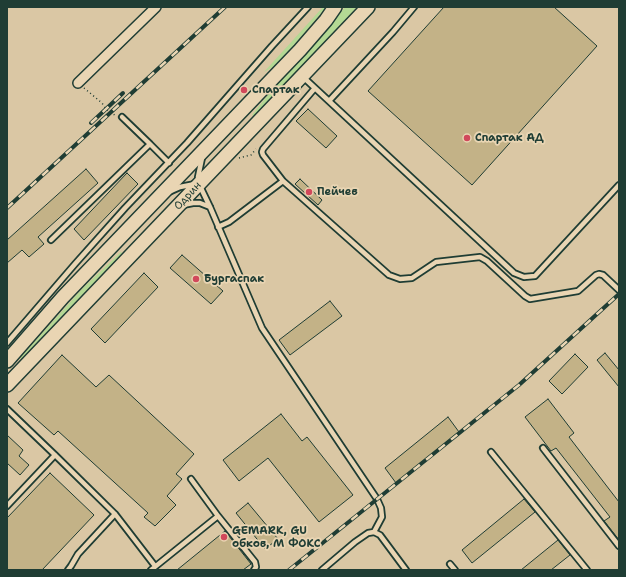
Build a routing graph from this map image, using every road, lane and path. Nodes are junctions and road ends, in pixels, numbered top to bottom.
1 (156, 7) edge
2 (308, 7) edge
3 (335, 7) edge
4 (368, 7) edge
5 (414, 7) edge
6 (302, 76) junction
7 (78, 83) joint
8 (315, 88) junction
9 (330, 101) junction
10 (122, 117) joint
11 (150, 144) junction
12 (204, 150) junction
13 (169, 163) junction
14 (283, 181) junction
15 (199, 184) junction
16 (619, 185) edge
17 (161, 196) junction
18 (178, 207) junction
19 (210, 208) junction
20 (218, 227) junction
21 (51, 240) dead end
22 (619, 290) edge
23 (32, 334) junction
24 (7, 343) edge
25 (7, 361) edge
26 (7, 369) edge
27 (7, 385) edge
28 (7, 409) edge
29 (543, 448) dead end
30 (491, 452) dead end
31 (55, 455) junction
32 (192, 479) dead end
33 (7, 506) edge
34 (115, 514) junction
35 (218, 516) junction
36 (374, 532) junction
37 (619, 546) edge
38 (450, 564) dead end
39 (155, 566) junction
40 (68, 570) edge
41 (151, 570) edge
42 (254, 570) edge
43 (322, 570) edge
44 (406, 570) edge
45 (455, 570) edge
46 (587, 570) edge

1 - 7 street
2 - 13 lane
3 - 12 main road, Одрин
4 - 6 main road, Одрин
5 - 9 lane
6 - 8 lane
6 - 15 main road, Одрин
7 - 10 path
8 - 9 lane
8 - 14 lane
9 - 16 lane
10 - 11 lane
11 - 13 lane
11 - 21 lane
12 - 15 lane
12 - 17 main road, Одрин
13 - 24 lane
14 - 20 lane
14 - 22 lane
15 - 17 lane
15 - 18 main road, Одрин
15 - 19 lane
17 - 23 main road, Одрин
18 - 19 lane
18 - 27 main road, Одрин
19 - 20 lane
20 - 36 lane
23 - 25 main road, Одрин
23 - 26 main road
28 - 31 lane
29 - 37 lane
30 - 46 lane
31 - 33 lane
31 - 34 lane
32 - 35 lane
34 - 39 lane
34 - 40 lane
35 - 39 lane
35 - 42 lane
36 - 43 lane
36 - 44 lane
38 - 45 lane
39 - 41 lane

